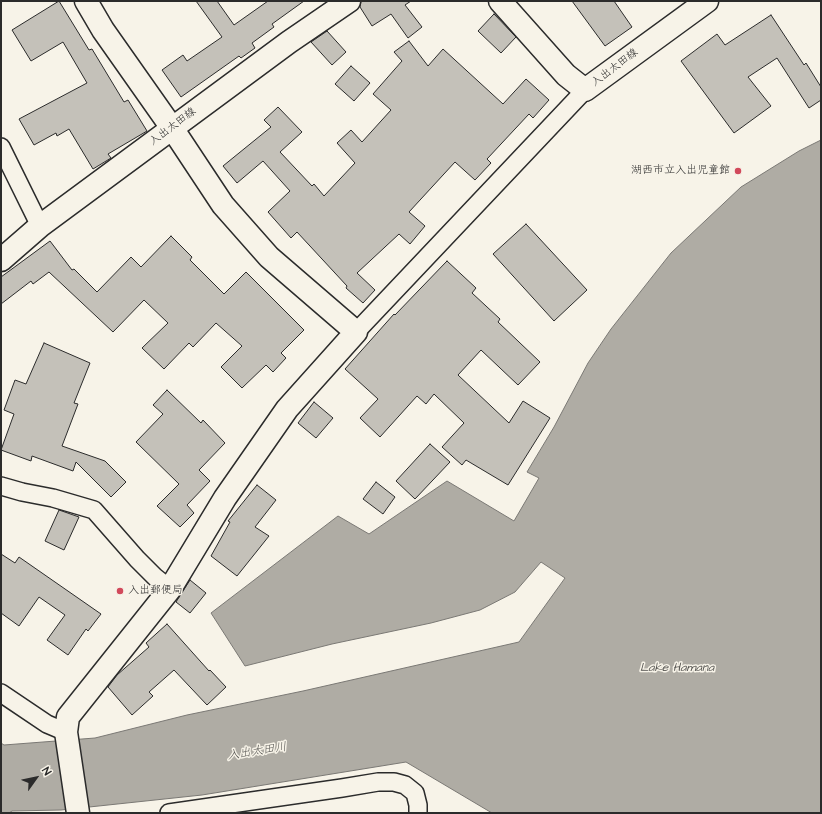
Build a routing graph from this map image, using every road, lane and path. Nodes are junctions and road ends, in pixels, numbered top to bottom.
1 (86, 1) edge
2 (349, 1) edge
3 (500, 1) edge
4 (707, 1) edge
5 (585, 90) junction
6 (172, 128) junction
7 (1, 147) edge
8 (40, 226) junction
9 (1, 260) edge
10 (356, 332) junction
11 (1, 486) edge
12 (170, 589) junction
13 (1, 693) edge
14 (66, 732) junction
15 (78, 813) edge
16 (169, 813) edge
17 (418, 813) edge

1 - 6 street
2 - 6 street, 入出太田線
3 - 5 street, 入出太田線
4 - 5 street, 入出太田線
5 - 10 street
6 - 8 street, 入出太田線
6 - 10 street
7 - 8 street
8 - 9 street, 入出太田線
10 - 12 street
11 - 12 street
12 - 14 street
13 - 14 street
14 - 15 street
16 - 17 street

